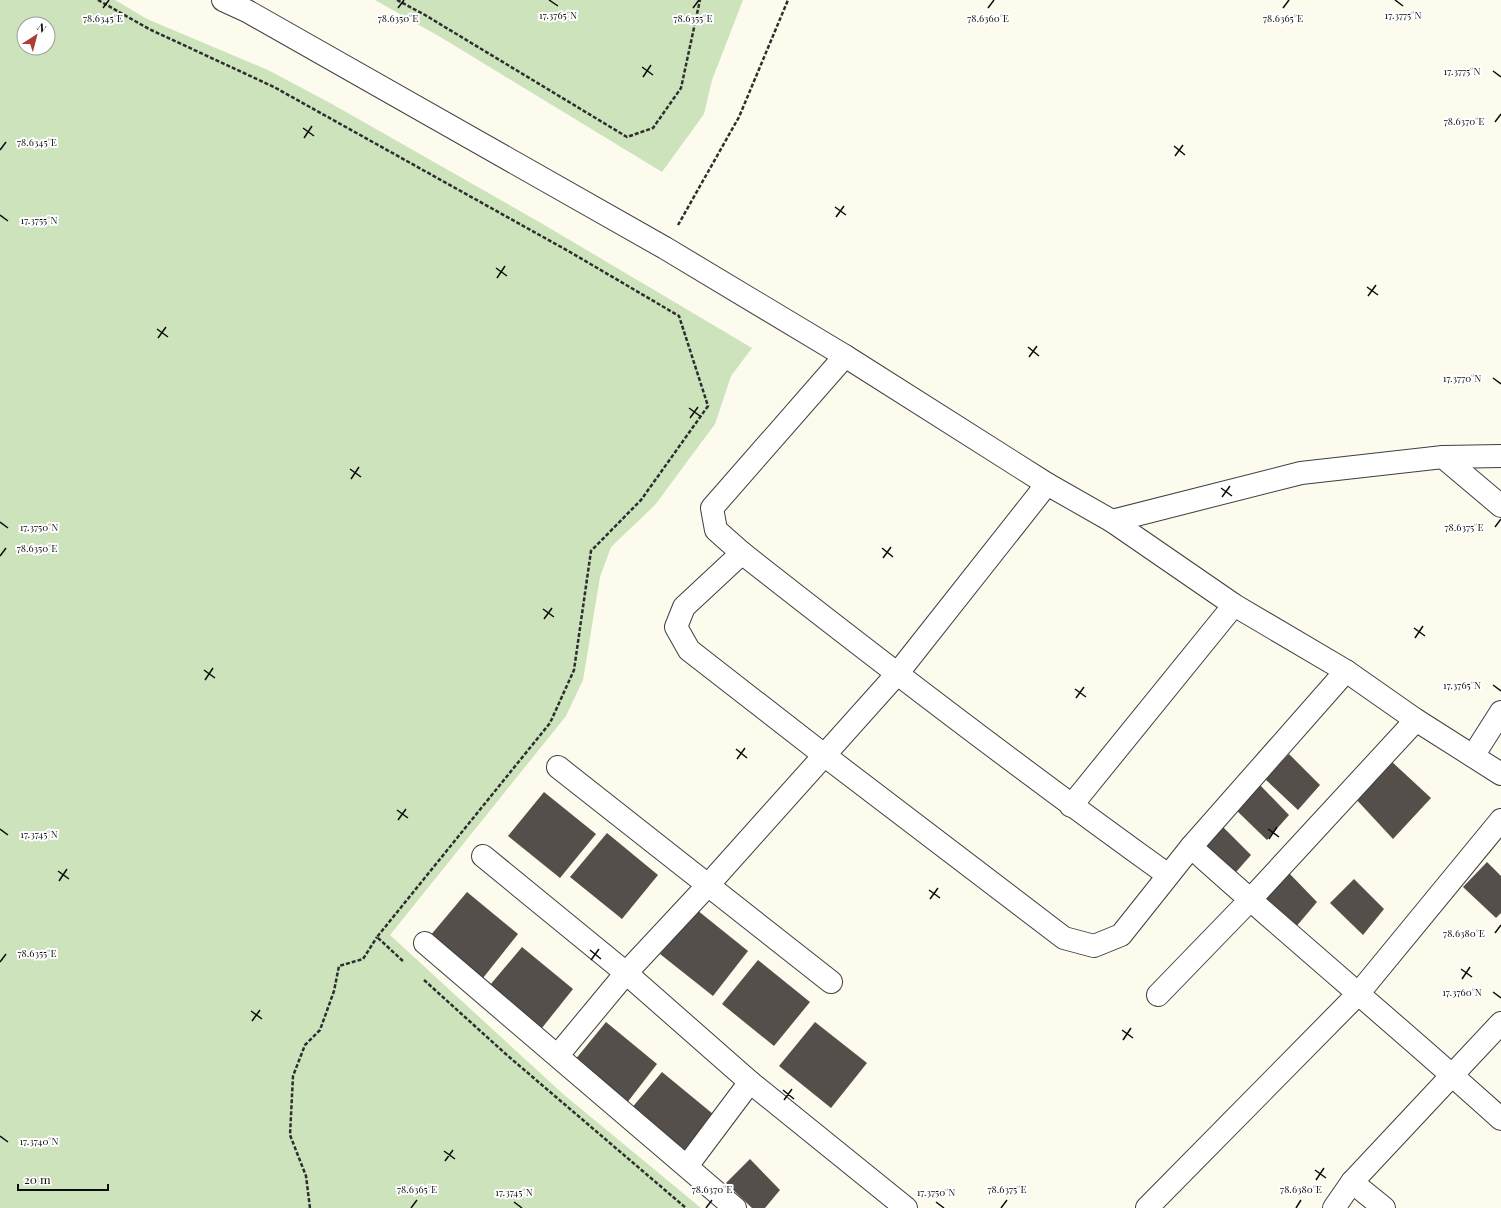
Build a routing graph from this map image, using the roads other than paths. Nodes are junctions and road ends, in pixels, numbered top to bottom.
1 (223, 0) edge
2 (845, 356) junction
3 (1501, 456) edge
4 (1443, 457) junction
5 (1047, 484) junction
6 (1501, 506) edge
7 (1112, 521) junction
8 (742, 553) junction
9 (1234, 605) junction
10 (1346, 671) junction
11 (897, 674) junction
12 (1501, 712) edge
13 (1416, 720) junction
14 (824, 755) junction
15 (1473, 756) junction
16 (558, 767) dead end
17 (1501, 774) edge
18 (1071, 806) junction
19 (1501, 820) edge
20 (1191, 847) junction
21 (483, 856) dead end
22 (1168, 875) junction
23 (709, 884) junction
24 (1250, 900) junction
25 (425, 943) dead end
26 (626, 973) junction
27 (831, 982) dead end
28 (1358, 994) junction
29 (1158, 995) dead end
30 (1501, 1024) edge
31 (558, 1055) junction
32 (1452, 1076) junction
33 (750, 1082) junction
34 (1501, 1119) edge
35 (687, 1166) junction
36 (1352, 1182) junction
37 (735, 1208) edge
38 (906, 1208) edge
39 (1147, 1208) edge
40 (1334, 1208) edge
41 (1384, 1208) edge

1 - 2 street
2 - 5 street
2 - 8 street
3 - 4 street
4 - 6 street
4 - 7 street
5 - 7 street
5 - 11 street
7 - 9 street
8 - 11 street
8 - 14 street
9 - 10 street
9 - 18 street
10 - 13 street
10 - 20 street
11 - 14 street
11 - 18 street
12 - 15 street
13 - 15 street
13 - 24 street
14 - 22 street
14 - 23 street
15 - 17 street
16 - 23 street
18 - 22 street
19 - 28 street
20 - 22 street
20 - 24 street
21 - 26 street
23 - 26 street
23 - 27 street
24 - 28 street
24 - 29 street
25 - 31 street
26 - 31 street
26 - 33 street
28 - 32 street
28 - 39 street
30 - 32 street
31 - 35 street
32 - 34 street
32 - 36 street
33 - 35 street
33 - 38 street
35 - 37 street
36 - 40 street
36 - 41 street

